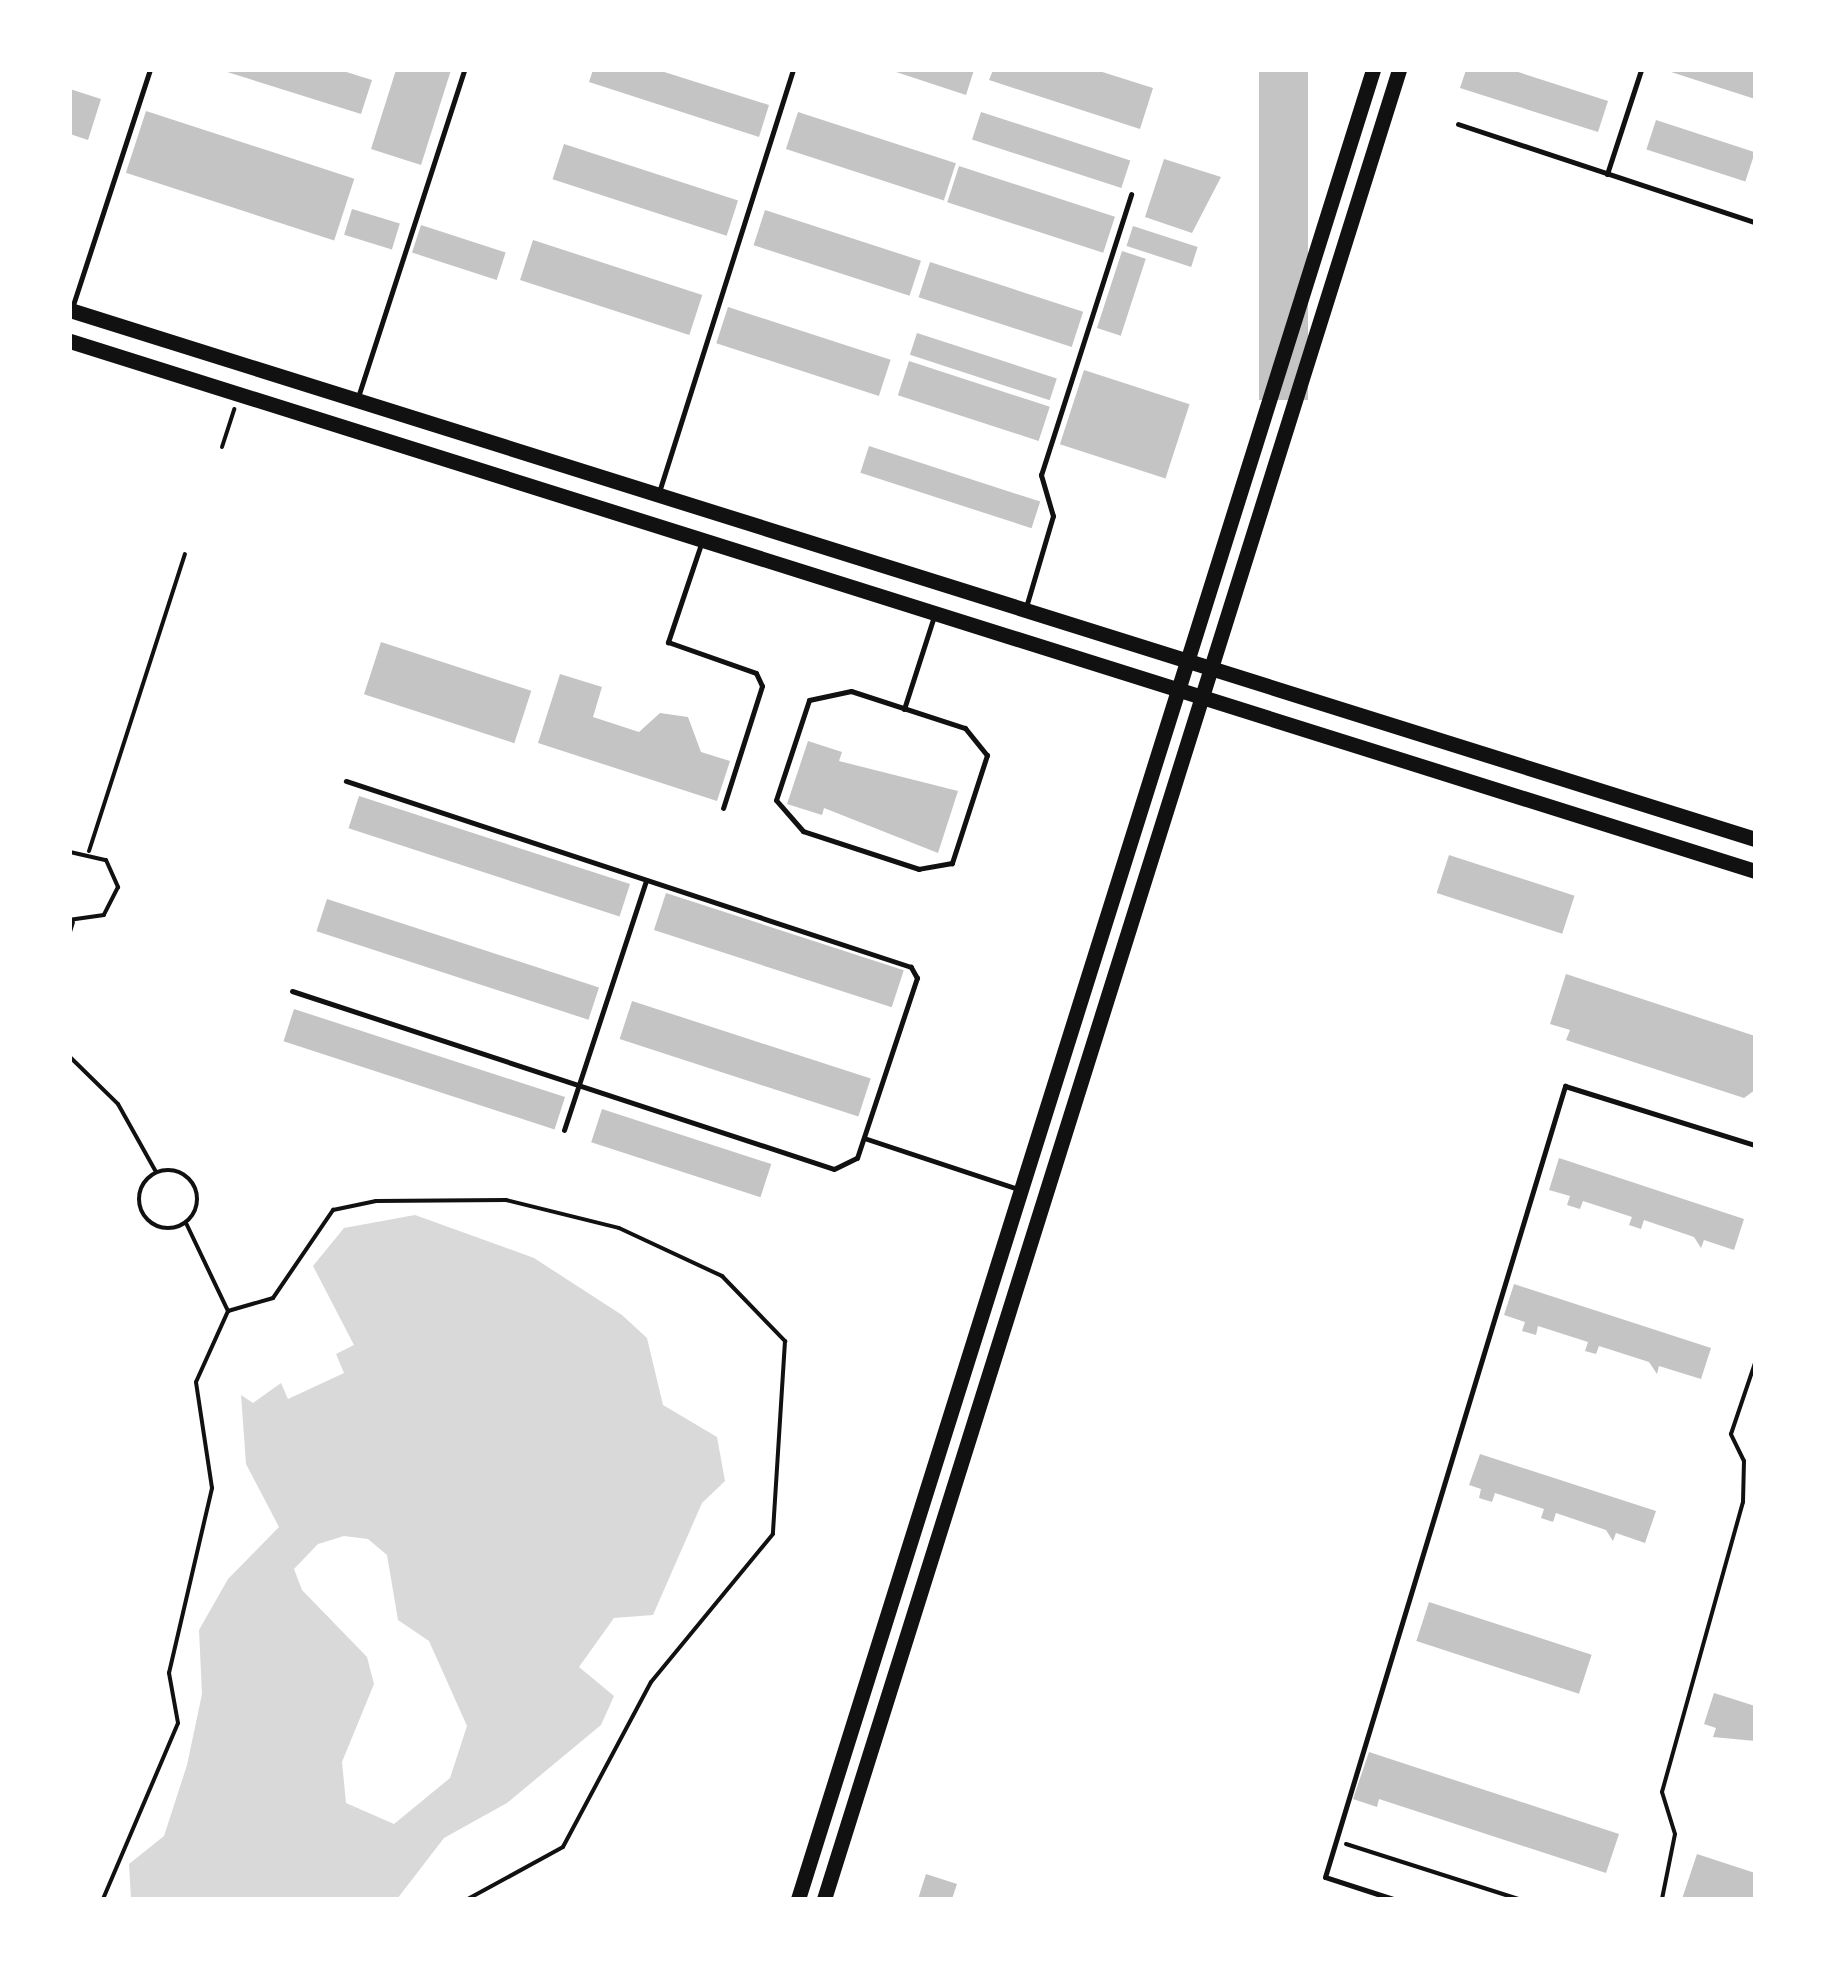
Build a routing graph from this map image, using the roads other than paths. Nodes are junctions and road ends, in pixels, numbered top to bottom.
1 (150, 70) edge
2 (464, 70) edge
3 (793, 70) edge
4 (1372, 70) edge
5 (1399, 70) edge
6 (1641, 70) edge
7 (1458, 124) dead end
8 (1607, 174) junction
9 (1130, 194) dead end
10 (1755, 222) edge
11 (71, 310) edge
12 (70, 340) edge
13 (357, 400) junction
14 (658, 495) junction
15 (703, 540) junction
16 (1026, 610) junction
17 (936, 613) junction
18 (1188, 661) junction
19 (1212, 668) junction
20 (1178, 689) junction
21 (1202, 697) junction
22 (904, 709) junction
23 (346, 781) dead end
24 (723, 808) dead end
25 (1755, 838) edge
26 (1755, 870) edge
27 (646, 880) junction
28 (292, 991) dead end
29 (579, 1085) junction
30 (564, 1130) dead end
31 (864, 1138) junction
32 (1755, 1145) edge
33 (1022, 1190) junction
34 (798, 1899) edge
35 (824, 1899) edge
36 (1393, 1899) edge

1 - 11 lane
2 - 13 lane
3 - 14 lane
4 - 18 main road
5 - 19 main road
6 - 8 lane
7 - 8 lane
8 - 10 lane
9 - 16 lane
11 - 13 main road
12 - 15 main road
13 - 14 main road
14 - 16 main road
15 - 17 main road
15 - 24 lane
16 - 18 main road
17 - 20 main road
17 - 22 lane
18 - 19 main road
18 - 20 main road
19 - 21 main road
19 - 25 main road
20 - 21 main road
20 - 33 main road
21 - 26 main road
21 - 35 main road
22 - 22 lane
23 - 27 lane
27 - 29 lane
27 - 31 lane
28 - 29 lane
29 - 30 lane
29 - 31 lane
31 - 33 lane
32 - 36 lane
33 - 34 main road

